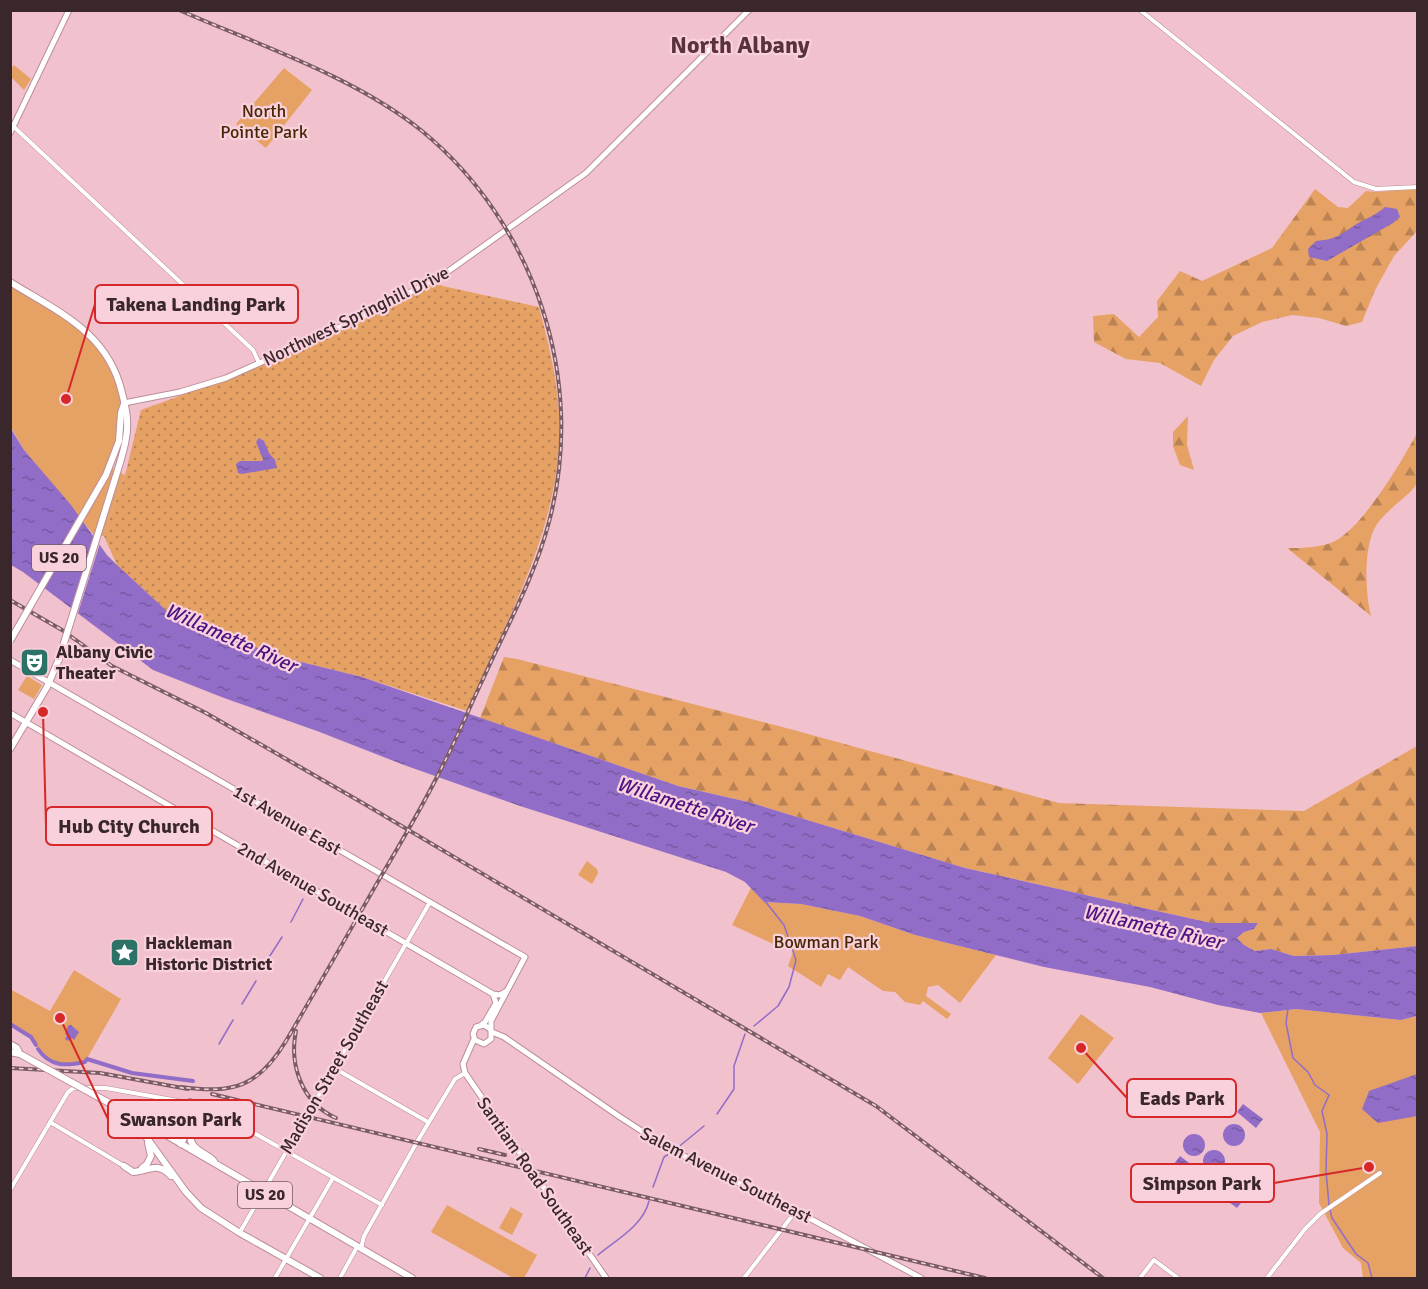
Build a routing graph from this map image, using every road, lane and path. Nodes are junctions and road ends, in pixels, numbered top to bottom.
1 (69, 10) edge
2 (749, 10) edge
3 (1140, 10) edge
4 (14, 127) junction
5 (10, 133) edge
6 (1418, 187) edge
7 (10, 282) edge
8 (260, 364) junction
9 (124, 403) junction
10 (10, 641) edge
11 (10, 660) edge
12 (49, 682) junction
13 (10, 714) edge
14 (26, 723) junction
15 (10, 749) edge
16 (429, 902) junction
17 (406, 943) junction
18 (506, 991) junction
19 (493, 994) junction
20 (481, 1025) junction
21 (491, 1030) junction
22 (474, 1039) junction
23 (489, 1041) junction
24 (508, 1041) junction
25 (10, 1044) edge
26 (482, 1044) junction
27 (10, 1051) edge
28 (20, 1054) junction
29 (468, 1055) junction
30 (334, 1068) junction
31 (465, 1073) junction
32 (103, 1100) junction
33 (190, 1102) junction
34 (201, 1104) junction
35 (211, 1108) junction
36 (201, 1118) junction
37 (50, 1122) junction
38 (428, 1122) junction
39 (144, 1134) junction
40 (181, 1144) junction
41 (286, 1150) junction
42 (124, 1166) junction
43 (222, 1169) junction
44 (1380, 1173) dead end
45 (334, 1178) junction
46 (182, 1187) junction
47 (10, 1190) edge
48 (262, 1193) junction
49 (382, 1205) junction
50 (796, 1211) junction
51 (309, 1220) junction
52 (240, 1233) junction
53 (360, 1249) junction
54 (286, 1259) junction
55 (275, 1278) edge
56 (320, 1278) edge
57 (339, 1278) edge
58 (412, 1278) edge
59 (606, 1278) edge
60 (744, 1278) edge
61 (921, 1278) edge
62 (1140, 1278) edge
63 (1178, 1278) edge
64 (1267, 1278) edge

1 - 4 main road
2 - 8 main road, Northwest Springhill Drive
3 - 6 street
4 - 5 main road
4 - 8 street
7 - 9 highway, US 20
8 - 9 main road, Northwest Springhill Drive
9 - 10 highway, US 20, bridge
9 - 12 highway, US 20, bridge
11 - 12 main road, 1st Avenue East
12 - 14 highway, US 20
12 - 16 main road, 1st Avenue East
13 - 14 main road, 2nd Avenue Southeast
14 - 15 highway, US 20
14 - 17 main road, 2nd Avenue Southeast
16 - 17 street, Madison Street Southeast
16 - 18 main road, 1st Avenue East
17 - 19 main road, 2nd Avenue Southeast
17 - 30 street, Madison Street Southeast
18 - 19 main road
18 - 21 main road
19 - 20 main road
20 - 21 main road
20 - 22 main road
21 - 23 main road
21 - 24 main road, Salem Avenue Southeast
22 - 26 main road
22 - 29 main road
23 - 24 main road
23 - 26 main road
24 - 50 main road, Salem Avenue Southeast
25 - 28 highway, US 20
26 - 29 main road
27 - 28 highway
28 - 32 highway, US 20, bridge
29 - 31 main road
30 - 38 street
30 - 41 street, Madison Street Southeast
31 - 38 street
31 - 59 main road, Santiam Road Southeast
32 - 39 highway, US 20
32 - 40 highway, US 20
33 - 34 street
33 - 37 street
33 - 40 highway
34 - 35 street
34 - 36 highway
35 - 36 highway
35 - 41 street
36 - 43 highway
37 - 42 street
37 - 47 street
38 - 49 street
39 - 42 highway
39 - 46 highway, US 20
40 - 43 highway, US 20
41 - 45 street
41 - 48 street, Madison Street Southeast
42 - 46 highway
43 - 48 highway, US 20
44 - 64 street
45 - 49 street
45 - 51 street
46 - 52 highway, US 20
48 - 51 highway, US 20
48 - 52 street, Madison Street Southeast
49 - 53 street
50 - 60 street
50 - 61 main road, Salem Avenue Southeast
51 - 53 highway, US 20
51 - 54 street
52 - 54 highway, US 20
53 - 57 street
53 - 58 highway, US 20
54 - 55 street
54 - 56 highway, US 20
62 - 63 street

